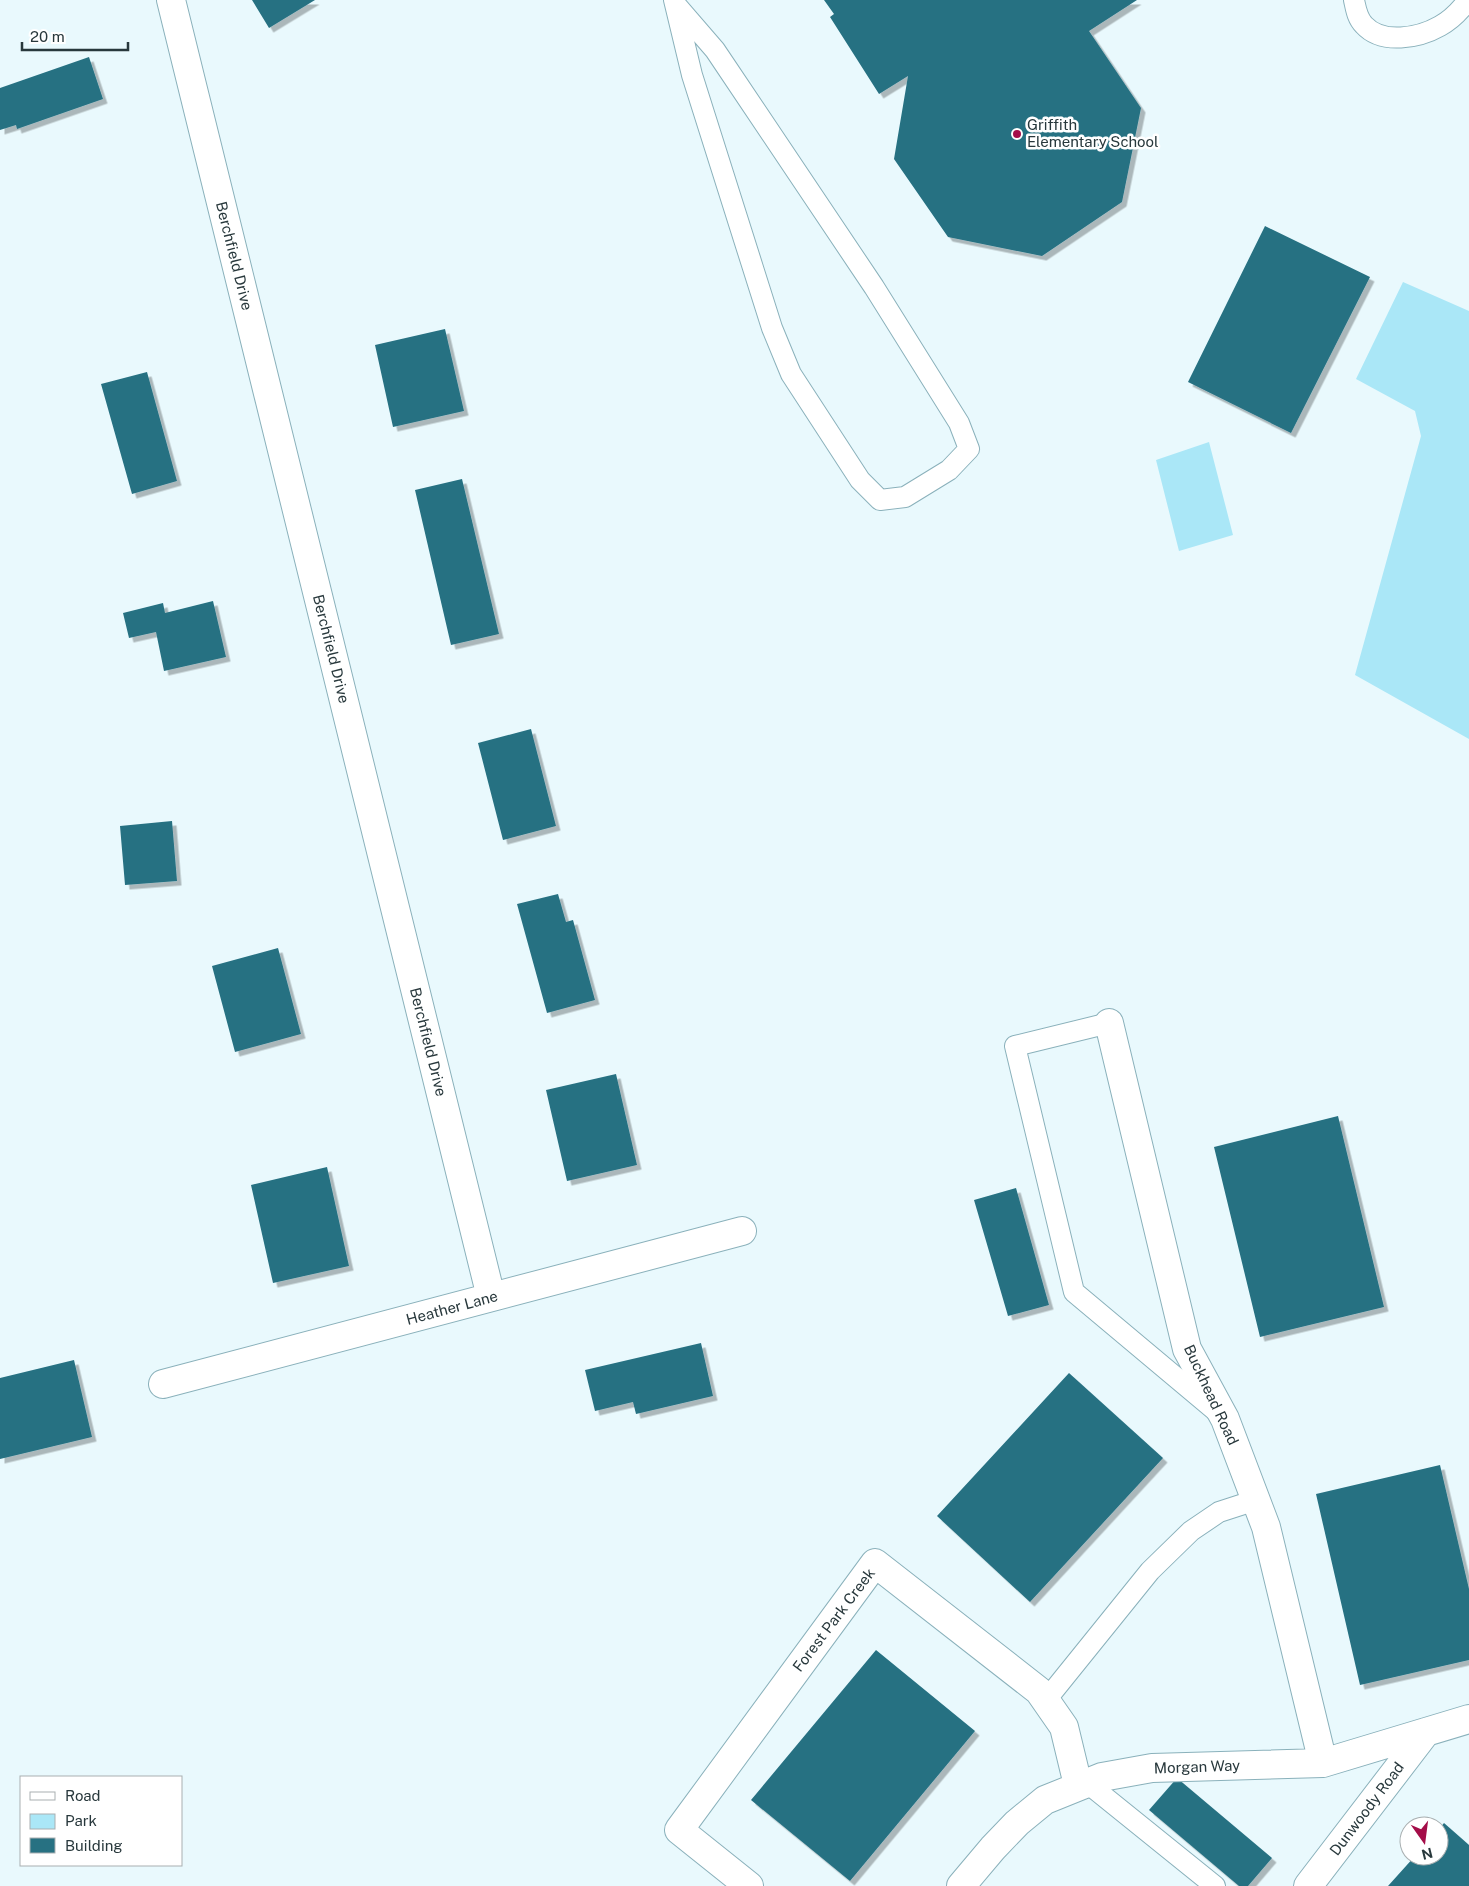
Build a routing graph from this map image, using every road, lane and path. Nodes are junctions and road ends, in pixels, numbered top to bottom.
1 (171, 0) edge
2 (1354, 0) edge
3 (1468, 0) edge
4 (676, 3) edge
5 (1109, 1023) joint
6 (742, 1231) dead end
7 (491, 1298) junction
8 (162, 1384) dead end
9 (1225, 1418) junction
10 (1256, 1500) junction
11 (1046, 1700) junction
12 (1469, 1718) edge
13 (1426, 1732) junction
14 (1323, 1763) junction
15 (1082, 1784) junction
16 (749, 1886) edge
17 (961, 1886) edge
18 (1215, 1886) edge
19 (1308, 1886) edge

1 - 7 street, Berchfield Drive
2 - 3 lane
4 - 4 lane
5 - 9 street, Buckhead Road
5 - 9 lane
6 - 7 street, Heather Lane
7 - 8 street, Heather Lane
9 - 10 street, Buckhead Road
10 - 11 lane
10 - 14 street, Buckhead Road
11 - 15 street, Forest Park Creek
11 - 16 street, Forest Park Creek
12 - 13 street, Morgan Way
13 - 14 street, Morgan Way
13 - 19 street, Dunwoody Road
14 - 15 street, Morgan Way
15 - 17 street, Morgan Way
15 - 18 lane

